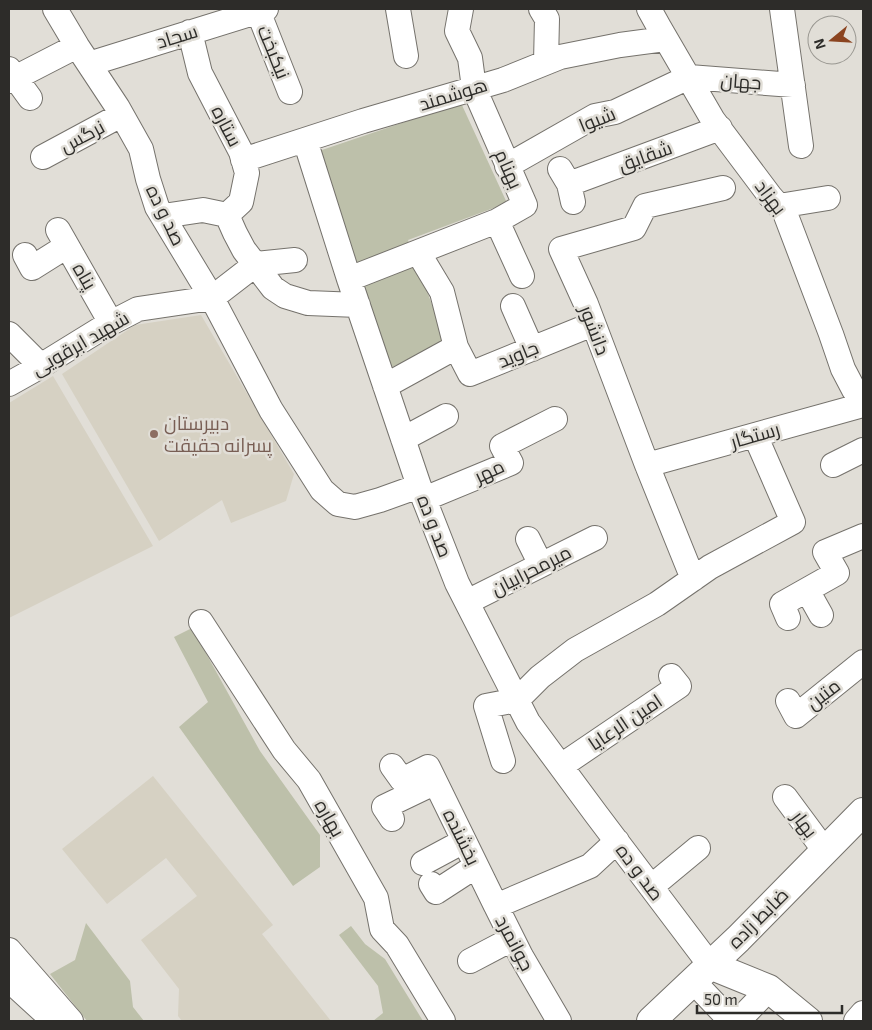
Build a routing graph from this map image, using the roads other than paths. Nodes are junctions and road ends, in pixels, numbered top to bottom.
1 (55, 9) edge
2 (398, 9) edge
3 (461, 9) edge
4 (542, 9) edge
5 (650, 9) edge
6 (782, 9) edge
7 (262, 10) edge
8 (213, 17) edge
9 (190, 32) junction
10 (666, 38) junction
11 (83, 55) junction
12 (406, 56) dead end
13 (546, 62) junction
14 (11, 76) edge
15 (688, 77) junction
16 (793, 85) junction
17 (474, 88) junction
18 (290, 92) dead end
19 (30, 98) dead end
20 (121, 115) junction
21 (720, 128) junction
22 (305, 140) junction
23 (801, 146) dead end
24 (43, 157) dead end
25 (243, 160) junction
26 (508, 166) junction
27 (568, 185) dead end
28 (723, 188) dead end
29 (828, 198) dead end
30 (780, 206) junction
31 (227, 215) junction
32 (163, 216) junction
33 (497, 221) junction
34 (418, 252) junction
35 (25, 255) dead end
36 (295, 260) dead end
37 (256, 264) junction
38 (522, 276) dead end
39 (349, 279) junction
40 (212, 298) junction
41 (358, 305) junction
42 (513, 306) dead end
43 (111, 323) junction
44 (593, 324) junction
45 (9, 334) edge
46 (456, 347) junction
47 (532, 349) junction
48 (41, 366) junction
49 (9, 384) edge
50 (385, 386) junction
51 (863, 398) edge
52 (863, 405) edge
53 (446, 416) dead end
54 (555, 419) dead end
55 (755, 435) junction
56 (403, 439) junction
57 (863, 450) edge
58 (833, 464) dead end
59 (647, 465) junction
60 (422, 492) junction
61 (863, 536) edge
62 (595, 538) dead end
63 (528, 539) dead end
64 (541, 564) junction
65 (693, 579) junction
66 (807, 590) junction
67 (467, 602) junction
68 (821, 615) dead end
69 (788, 618) dead end
70 (201, 622) dead end
71 (863, 662) edge
72 (671, 676) dead end
73 (517, 700) junction
74 (788, 700) dead end
75 (502, 761) dead end
76 (392, 766) dead end
77 (561, 766) junction
78 (432, 775) junction
79 (785, 797) dead end
80 (863, 812) edge
81 (392, 819) dead end
82 (464, 841) junction
83 (617, 841) junction
84 (698, 848) dead end
85 (825, 851) junction
86 (476, 866) junction
87 (651, 887) junction
88 (496, 906) junction
89 (512, 939) junction
90 (9, 950) edge
91 (470, 961) dead end
92 (702, 973) junction
93 (9, 980) edge
94 (769, 989) junction
95 (863, 1014) edge
96 (54, 1021) edge
97 (71, 1021) edge
98 (442, 1021) edge
99 (559, 1021) edge
100 (651, 1021) edge
101 (731, 1021) edge
102 (738, 1021) edge
103 (808, 1021) edge
104 (856, 1021) edge

1 - 11 street, صد و ده
2 - 12 street
3 - 17 street, بهنام
4 - 13 street
5 - 10 street, بهزاد
6 - 16 street
7 - 8 street, سجاد
7 - 18 street, نیکبخت
8 - 9 street, سجاد
9 - 11 street, سجاد
9 - 25 street, ستاره
10 - 13 street, هوشمند
10 - 15 street, بهزاد
11 - 14 street, سجاد
11 - 20 street, صد و ده
13 - 17 street, هوشمند
14 - 19 street
15 - 16 street, جهان
15 - 21 street, بهزاد
15 - 26 street, شیوا
16 - 23 street
17 - 22 street, هوشمند
17 - 26 street, بهنام
20 - 24 street, نرگس
20 - 32 street, صد و ده
21 - 27 street, شقایق
21 - 30 street, بهزاد
22 - 25 street, هوشمند
22 - 39 street
25 - 31 street, ستاره
26 - 33 street, بهنام
28 - 44 street, دانشور
29 - 30 street
30 - 51 street, بهزاد
31 - 32 street
31 - 37 street
32 - 40 street, صد و ده
33 - 34 street, بهنام
33 - 38 street
34 - 39 street, بهنام
34 - 46 street, جاوید
35 - 43 street, پناه
36 - 37 street
37 - 40 street
37 - 41 street
39 - 41 street
40 - 43 street, شهید ابرقویی
40 - 60 street, صد و ده
41 - 50 street
42 - 47 street
43 - 48 street, شهید ابرقویی
44 - 47 street, جاوید
44 - 59 street, دانشور
45 - 48 street
46 - 47 street, جاوید
46 - 50 street
48 - 49 street, شهید ابرقویی
50 - 56 street
52 - 55 street, رستگار
53 - 56 street
54 - 60 street, مهر
55 - 59 street, رستگار
55 - 65 street
56 - 60 street
57 - 58 street
59 - 65 street, دانشور
60 - 67 street, صد و ده
61 - 66 street
62 - 64 street, میرمحرابیان
63 - 64 street
64 - 67 street, میرمحرابیان
65 - 73 street
66 - 68 street
66 - 69 street
67 - 73 street, صد و ده
70 - 98 street, بهاره
71 - 74 street, متین
72 - 77 street, امین الرعایا
73 - 75 street
73 - 77 street, صد و ده
76 - 78 street
77 - 83 street, صد و ده
78 - 81 street
78 - 82 street, بخشنده
79 - 85 street, بهار
80 - 85 main road, ضابط زاده
82 - 86 street, بخشنده
82 - 86 street
83 - 87 street, صد و ده
83 - 88 street, جوانمرد
84 - 87 street
85 - 92 main road, ضابط زاده
86 - 88 street, بخشنده
87 - 92 street, صد و ده
88 - 89 street, جوانمرد
89 - 91 street
89 - 99 street, جوانمرد
90 - 97 street
92 - 94 main road
92 - 100 main road, ضابط زاده
92 - 101 street, صد و ده
93 - 96 street
94 - 102 street
94 - 103 main road
95 - 104 street

